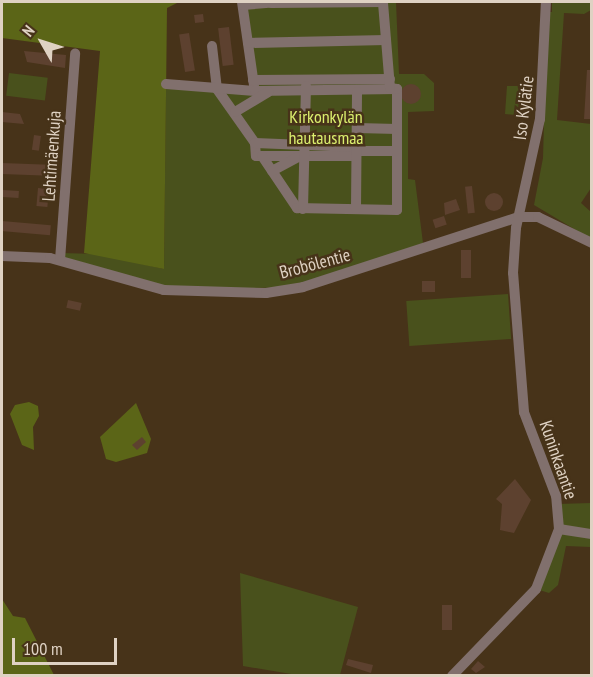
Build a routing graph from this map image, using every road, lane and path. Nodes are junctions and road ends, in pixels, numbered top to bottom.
1 (273, 2) edge
2 (383, 2) edge
3 (546, 2) edge
4 (243, 3) edge
5 (386, 40) junction
6 (248, 43) junction
7 (212, 46) dead end
8 (75, 54) dead end
9 (390, 79) junction
10 (166, 84) dead end
11 (254, 86) junction
12 (306, 86) junction
13 (217, 89) junction
14 (397, 89) junction
15 (268, 91) junction
16 (357, 92) junction
17 (234, 112) junction
18 (357, 128) junction
19 (397, 129) junction
20 (255, 143) junction
21 (356, 151) junction
22 (397, 151) junction
23 (303, 152) junction
24 (262, 156) junction
25 (272, 171) junction
26 (303, 209) junction
27 (356, 209) junction
28 (519, 217) junction
29 (591, 243) edge
30 (2, 256) edge
31 (60, 260) junction
32 (559, 529) junction
33 (591, 534) edge
34 (452, 675) edge

1 - 2 street
1 - 4 street
2 - 5 street
3 - 28 street, Iso Kylätie
4 - 6 street
5 - 6 street
5 - 9 street
6 - 11 street
7 - 13 street
8 - 31 street, Lehtimäenkuja
9 - 12 street
9 - 14 street
10 - 13 street
11 - 12 street
11 - 13 street
11 - 15 street
12 - 15 street
12 - 16 street
12 - 23 street
13 - 17 street
14 - 16 street
14 - 19 street
15 - 17 street
16 - 18 street
17 - 20 street
18 - 19 street
18 - 21 street
19 - 22 street
20 - 23 street
20 - 24 street
21 - 22 street
21 - 23 street
21 - 27 street
22 - 27 street
23 - 24 street
23 - 25 street
23 - 26 street
24 - 25 street
25 - 26 street
26 - 27 street
28 - 29 street, Brobölentie
28 - 31 street, Brobölentie
28 - 32 street, Kuninkaantie
30 - 31 street, Brobölentie
32 - 33 street
32 - 34 street, Kuninkaantie

